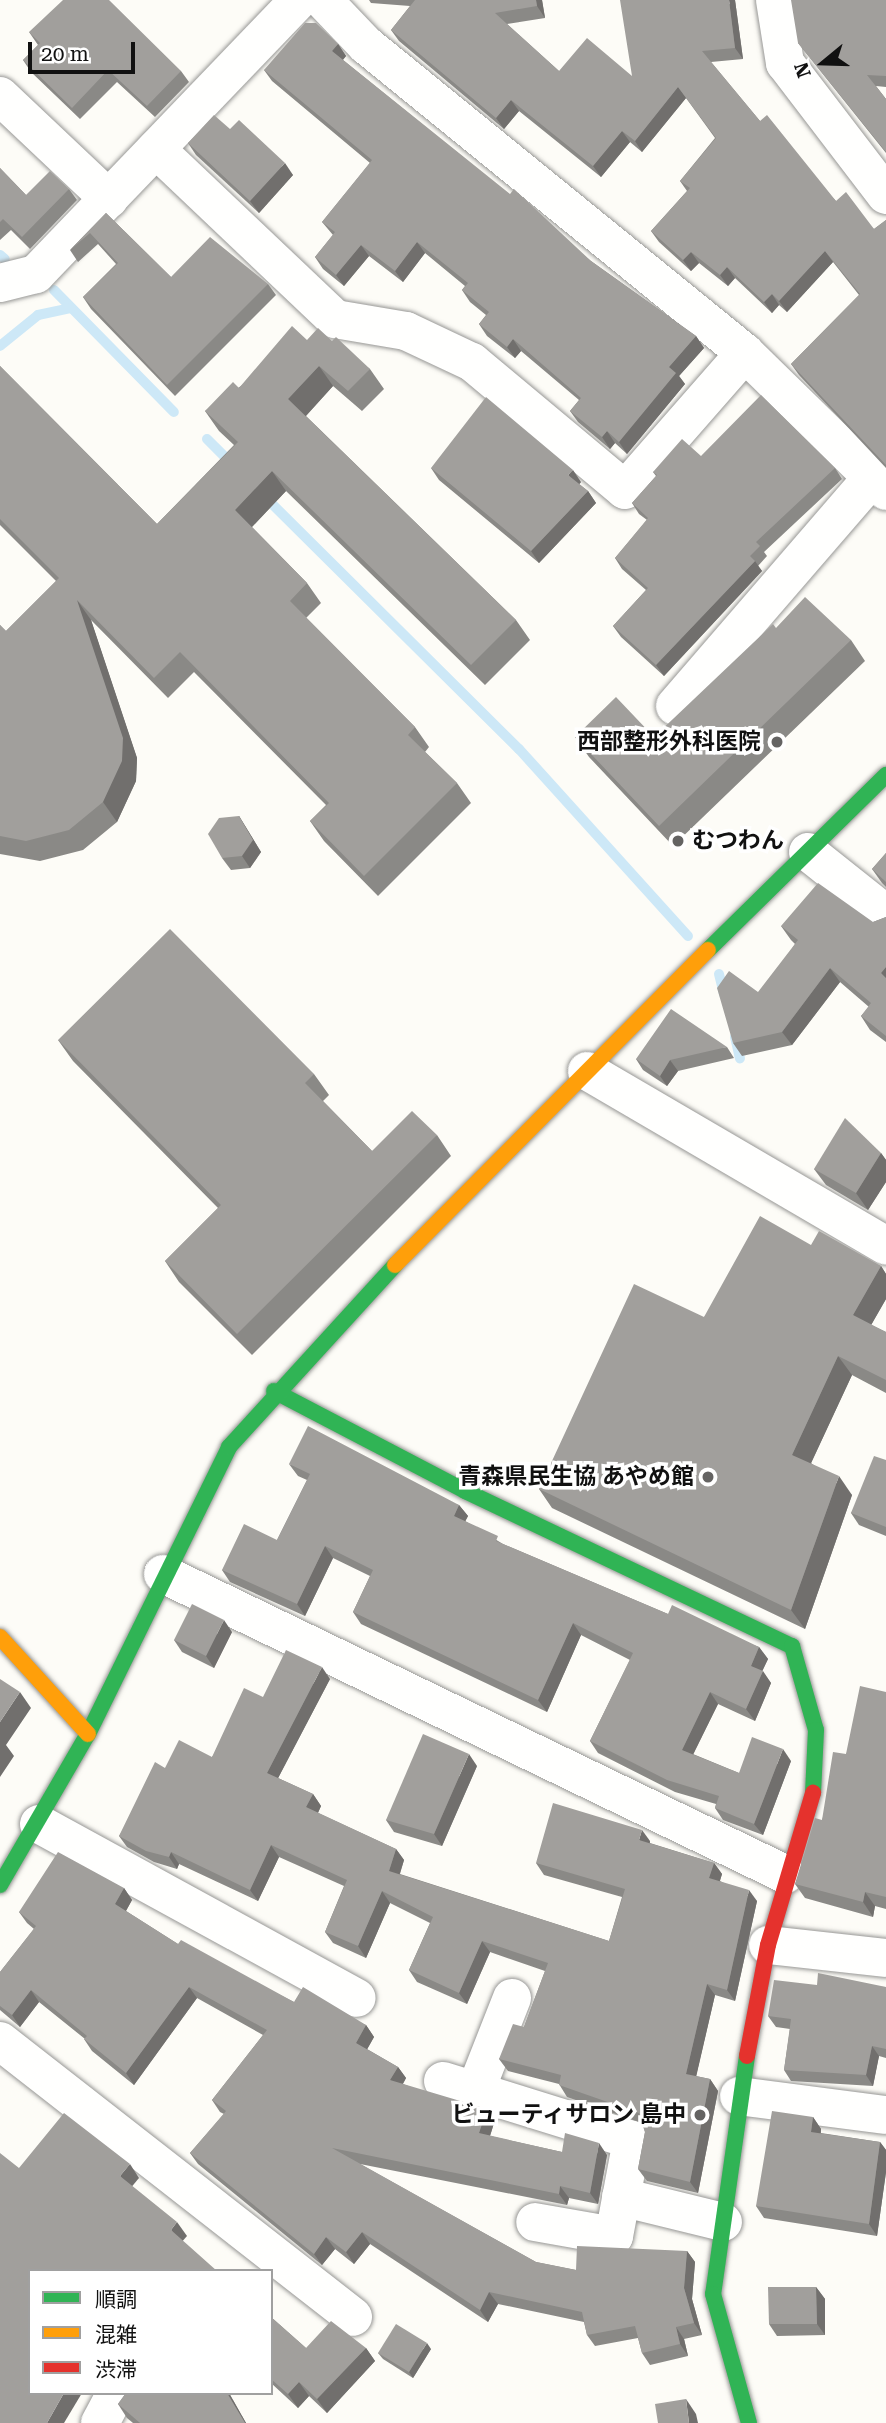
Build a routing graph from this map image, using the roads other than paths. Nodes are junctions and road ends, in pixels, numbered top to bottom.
1 (299, 0) edge
2 (323, 0) edge
3 (775, 0) edge
4 (0, 96) edge
5 (156, 149) junction
6 (886, 195) edge
7 (108, 199) junction
8 (0, 283) edge
9 (745, 353) junction
10 (879, 484) edge
11 (675, 706) dead end
12 (886, 775) edge
13 (808, 852) junction
14 (886, 914) edge
15 (587, 1071) junction
16 (886, 1246) edge
17 (274, 1391) junction
18 (163, 1574) junction
19 (0, 1637) edge
20 (88, 1734) junction
21 (39, 1824) junction
22 (785, 1874) junction
23 (0, 1885) edge
24 (768, 1945) junction
25 (886, 1958) edge
26 (357, 1998) dead end
27 (512, 1998) dead end
28 (0, 2041) edge
29 (739, 2096) junction
30 (886, 2115) edge
31 (621, 2197) junction
32 (535, 2222) dead end
33 (723, 2222) junction
34 (353, 2317) dead end
35 (115, 2395) edge
36 (100, 2423) edge
37 (749, 2423) edge

1 - 5 street
2 - 9 street
3 - 6 street
4 - 7 street
5 - 7 street
5 - 9 street
7 - 8 street
9 - 10 street
10 - 11 street
12 - 13 street
13 - 14 street
13 - 15 street
15 - 16 street
15 - 17 street
17 - 18 street
17 - 22 street
18 - 20 street
18 - 22 street
19 - 20 street
20 - 21 street
21 - 23 street
21 - 26 street
22 - 24 street
24 - 25 street
24 - 29 street
27 - 31 street
28 - 34 street
29 - 30 street
29 - 33 street
31 - 32 street
31 - 33 street
33 - 37 street
35 - 36 street

